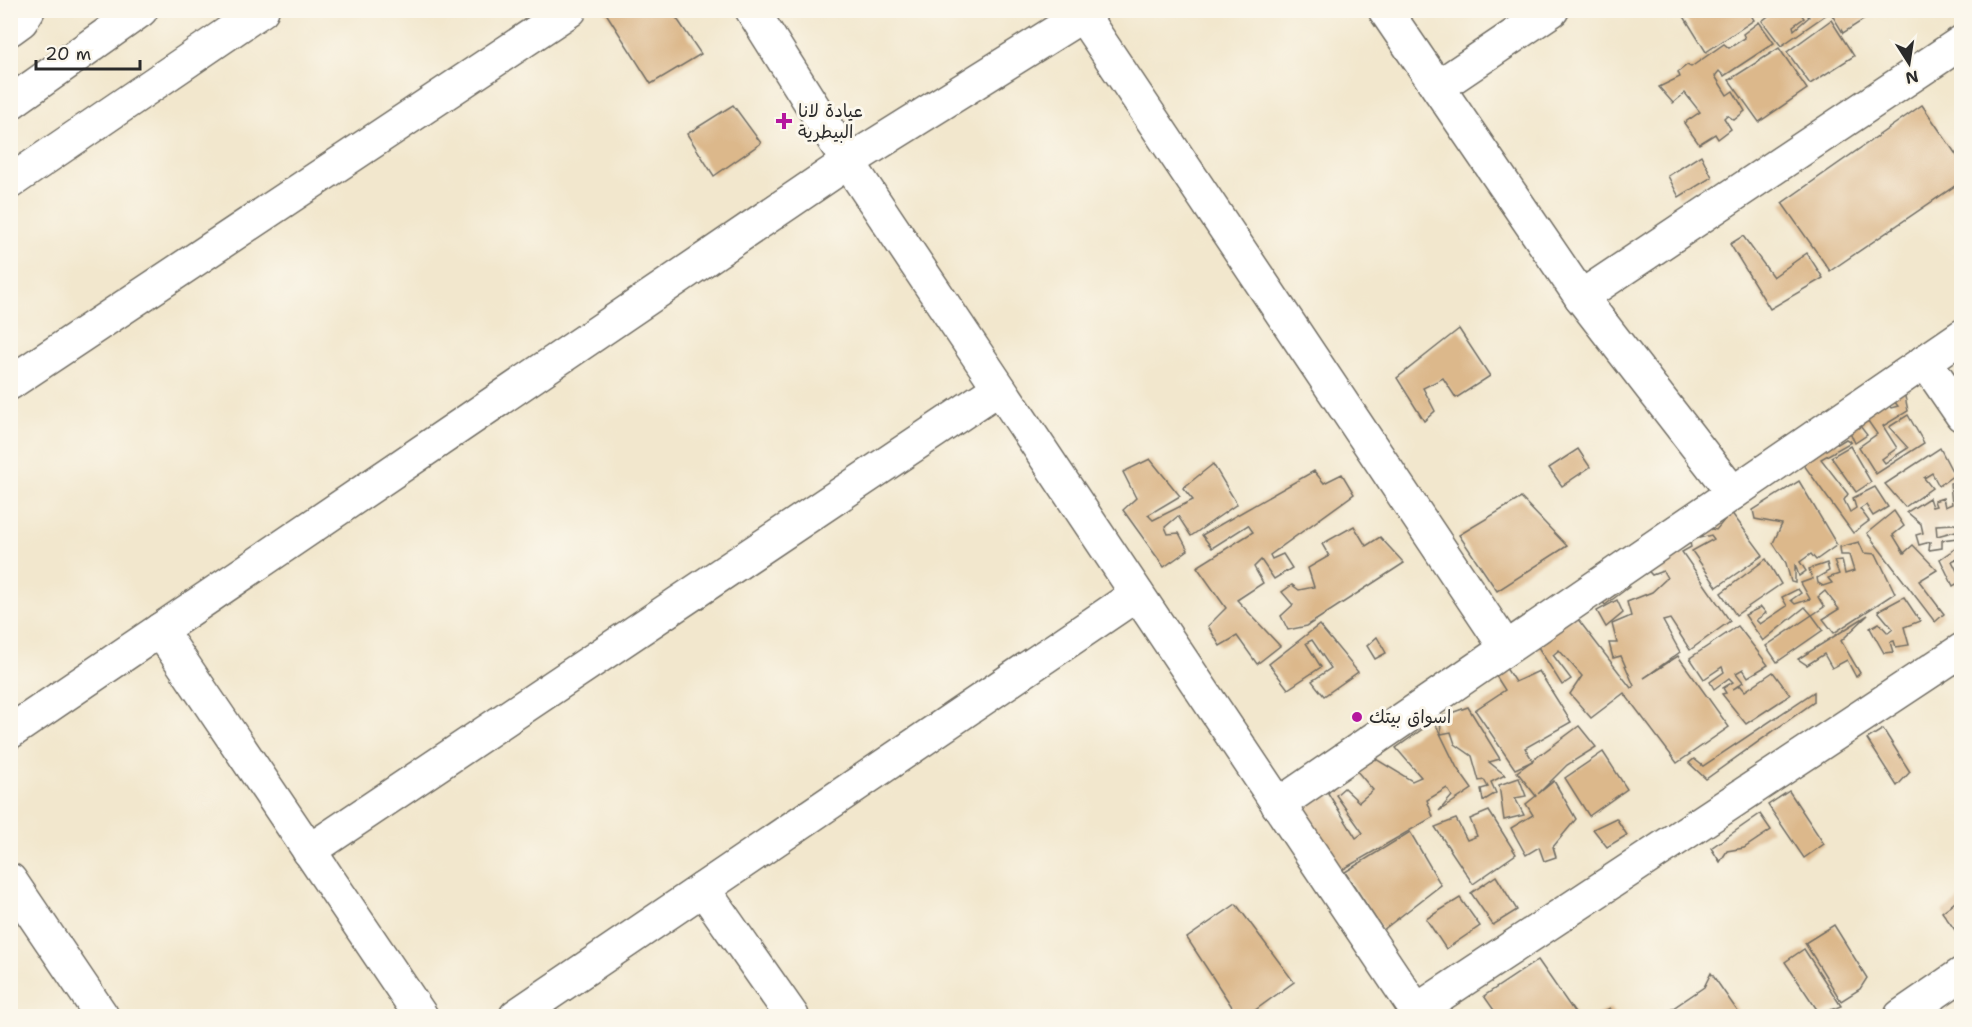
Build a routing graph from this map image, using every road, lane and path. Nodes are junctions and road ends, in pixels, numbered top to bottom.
1 (28, 10) edge
2 (141, 10) edge
3 (262, 10) edge
4 (570, 10) edge
5 (752, 10) edge
6 (1385, 10) edge
7 (1552, 10) edge
8 (1087, 13) edge
9 (10, 29) edge
10 (1962, 42) edge
11 (1437, 87) junction
12 (10, 103) edge
13 (848, 162) junction
14 (10, 182) edge
15 (1581, 297) junction
16 (1962, 336) edge
17 (1925, 361) junction
18 (10, 383) edge
19 (999, 388) junction
20 (1962, 415) edge
21 (1733, 493) junction
22 (1137, 594) junction
23 (160, 630) junction
24 (1506, 648) junction
25 (1962, 650) edge
26 (10, 732) edge
27 (1278, 805) junction
28 (309, 851) junction
29 (10, 880) edge
30 (703, 889) junction
31 (1962, 974) edge
32 (1418, 1014) edge
33 (102, 1017) edge
34 (421, 1017) edge
35 (516, 1017) edge
36 (792, 1017) edge
37 (1901, 1017) edge

1 - 9 street
2 - 12 street
3 - 14 street
4 - 18 street
5 - 13 street
6 - 11 street
7 - 11 street
8 - 13 street
8 - 24 street
10 - 15 street
11 - 15 street
13 - 19 street
13 - 23 street
15 - 21 street
16 - 17 street
17 - 20 street
17 - 21 street
19 - 22 street
19 - 28 street
21 - 24 street
22 - 27 street
22 - 30 street
23 - 26 street
23 - 28 street
24 - 27 street
25 - 32 street
27 - 32 street
28 - 34 street
29 - 33 street
30 - 35 street
30 - 36 street
31 - 37 street

